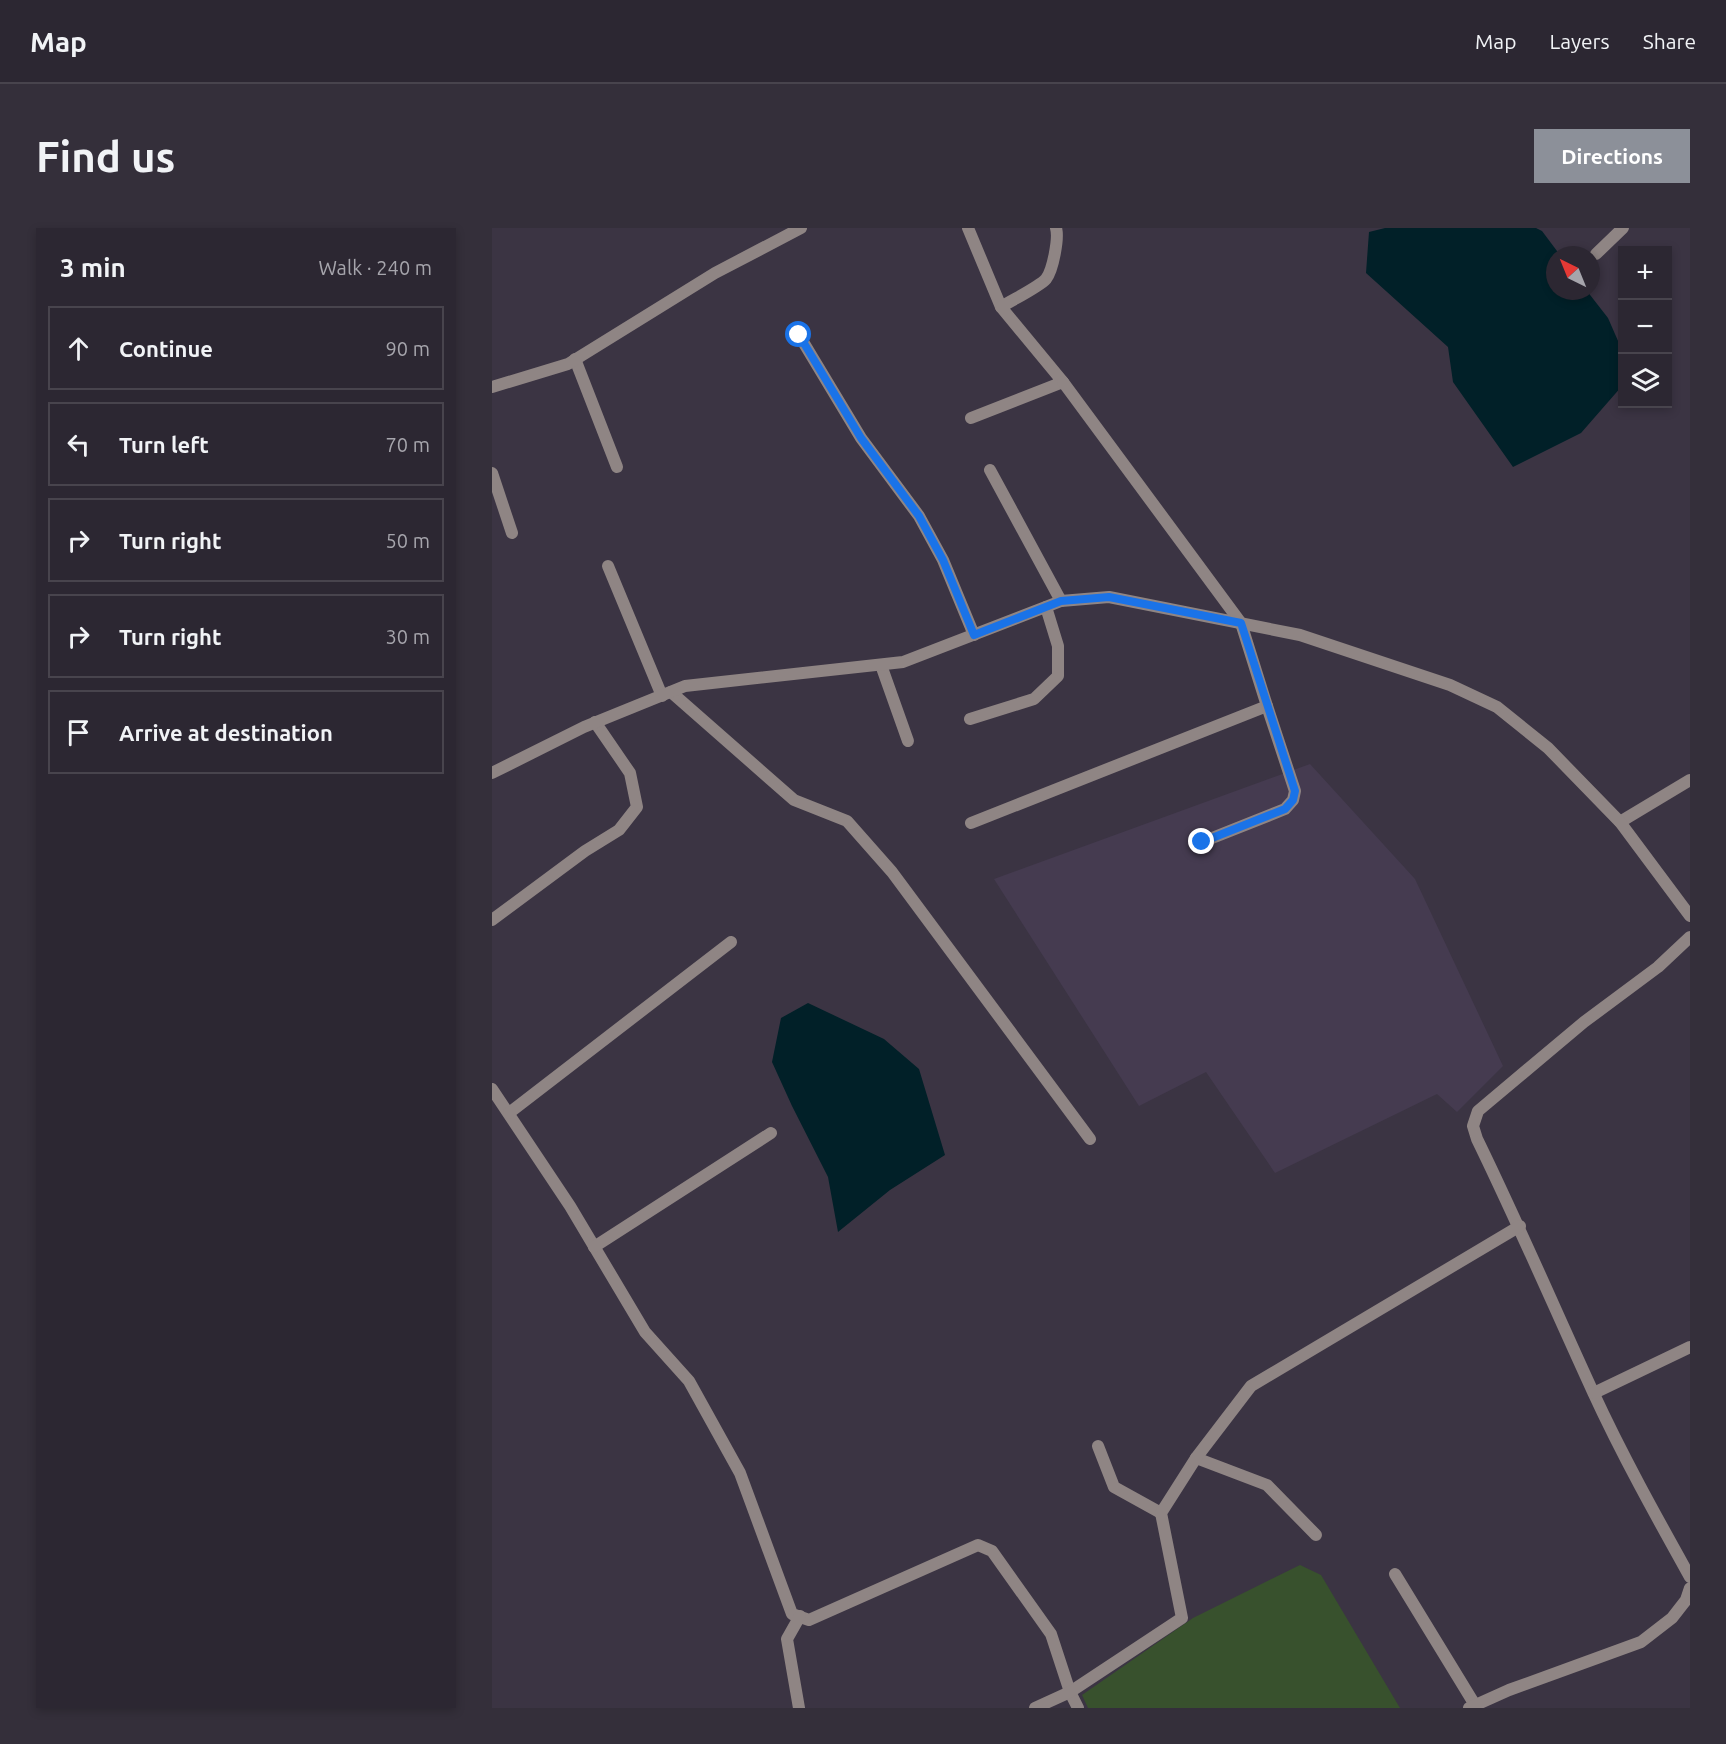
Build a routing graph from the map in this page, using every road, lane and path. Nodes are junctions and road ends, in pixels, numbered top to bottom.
1 (801, 228) edge
2 (968, 228) edge
3 (1056, 228) edge
4 (1623, 228) edge
5 (1600, 250) edge
6 (1001, 307) junction
7 (799, 335) dead end
8 (575, 359) junction
9 (1063, 382) junction
10 (492, 387) edge
11 (971, 418) dead end
12 (616, 467) dead end
13 (990, 470) dead end
14 (492, 473) edge
15 (512, 533) dead end
16 (608, 566) dead end
17 (1061, 601) junction
18 (1046, 607) junction
19 (1241, 623) junction
20 (974, 635) junction
21 (881, 665) junction
22 (666, 694) junction
23 (1267, 706) junction
24 (969, 719) dead end
25 (595, 722) junction
26 (908, 741) dead end
27 (492, 772) edge
28 (1690, 780) edge
29 (1620, 822) junction
30 (971, 823) dead end
31 (1202, 842) dead end
32 (1690, 916) edge
33 (492, 920) edge
34 (1690, 937) edge
35 (731, 942) dead end
36 (492, 1089) edge
37 (509, 1113) junction
38 (771, 1133) dead end
39 (1090, 1139) dead end
40 (1520, 1226) junction
41 (594, 1246) junction
42 (1690, 1347) edge
43 (1594, 1393) junction
44 (1098, 1446) dead end
45 (1196, 1458) junction
46 (1161, 1513) junction
47 (1316, 1535) dead end
48 (1395, 1574) dead end
49 (1690, 1577) edge
50 (1690, 1588) edge
51 (800, 1616) junction
52 (1070, 1692) junction
53 (1497, 1702) edge
54 (1472, 1707) edge
55 (799, 1708) edge
56 (1035, 1708) edge
57 (1078, 1708) edge

1 - 8 street
2 - 6 street
3 - 6 street
4 - 5 street
6 - 9 street
7 - 20 street
8 - 10 street
8 - 12 street
9 - 11 street
9 - 19 street
13 - 17 street
14 - 15 street
16 - 22 street
17 - 18 street
17 - 19 street
18 - 20 street
18 - 24 street
19 - 23 street
19 - 29 street
20 - 21 street
21 - 22 street
21 - 26 street
22 - 25 street
22 - 39 street
23 - 30 street
23 - 31 street
25 - 27 street
25 - 33 street
28 - 29 street
29 - 32 street
34 - 40 street
35 - 37 street
36 - 37 street
37 - 41 street
38 - 41 street
40 - 43 street
40 - 45 street
41 - 51 street
42 - 43 street
43 - 49 street
44 - 46 street
45 - 46 street
45 - 47 street
46 - 52 street
48 - 54 street
50 - 53 street
51 - 52 street
51 - 55 street
52 - 56 street
52 - 57 street
53 - 54 street

